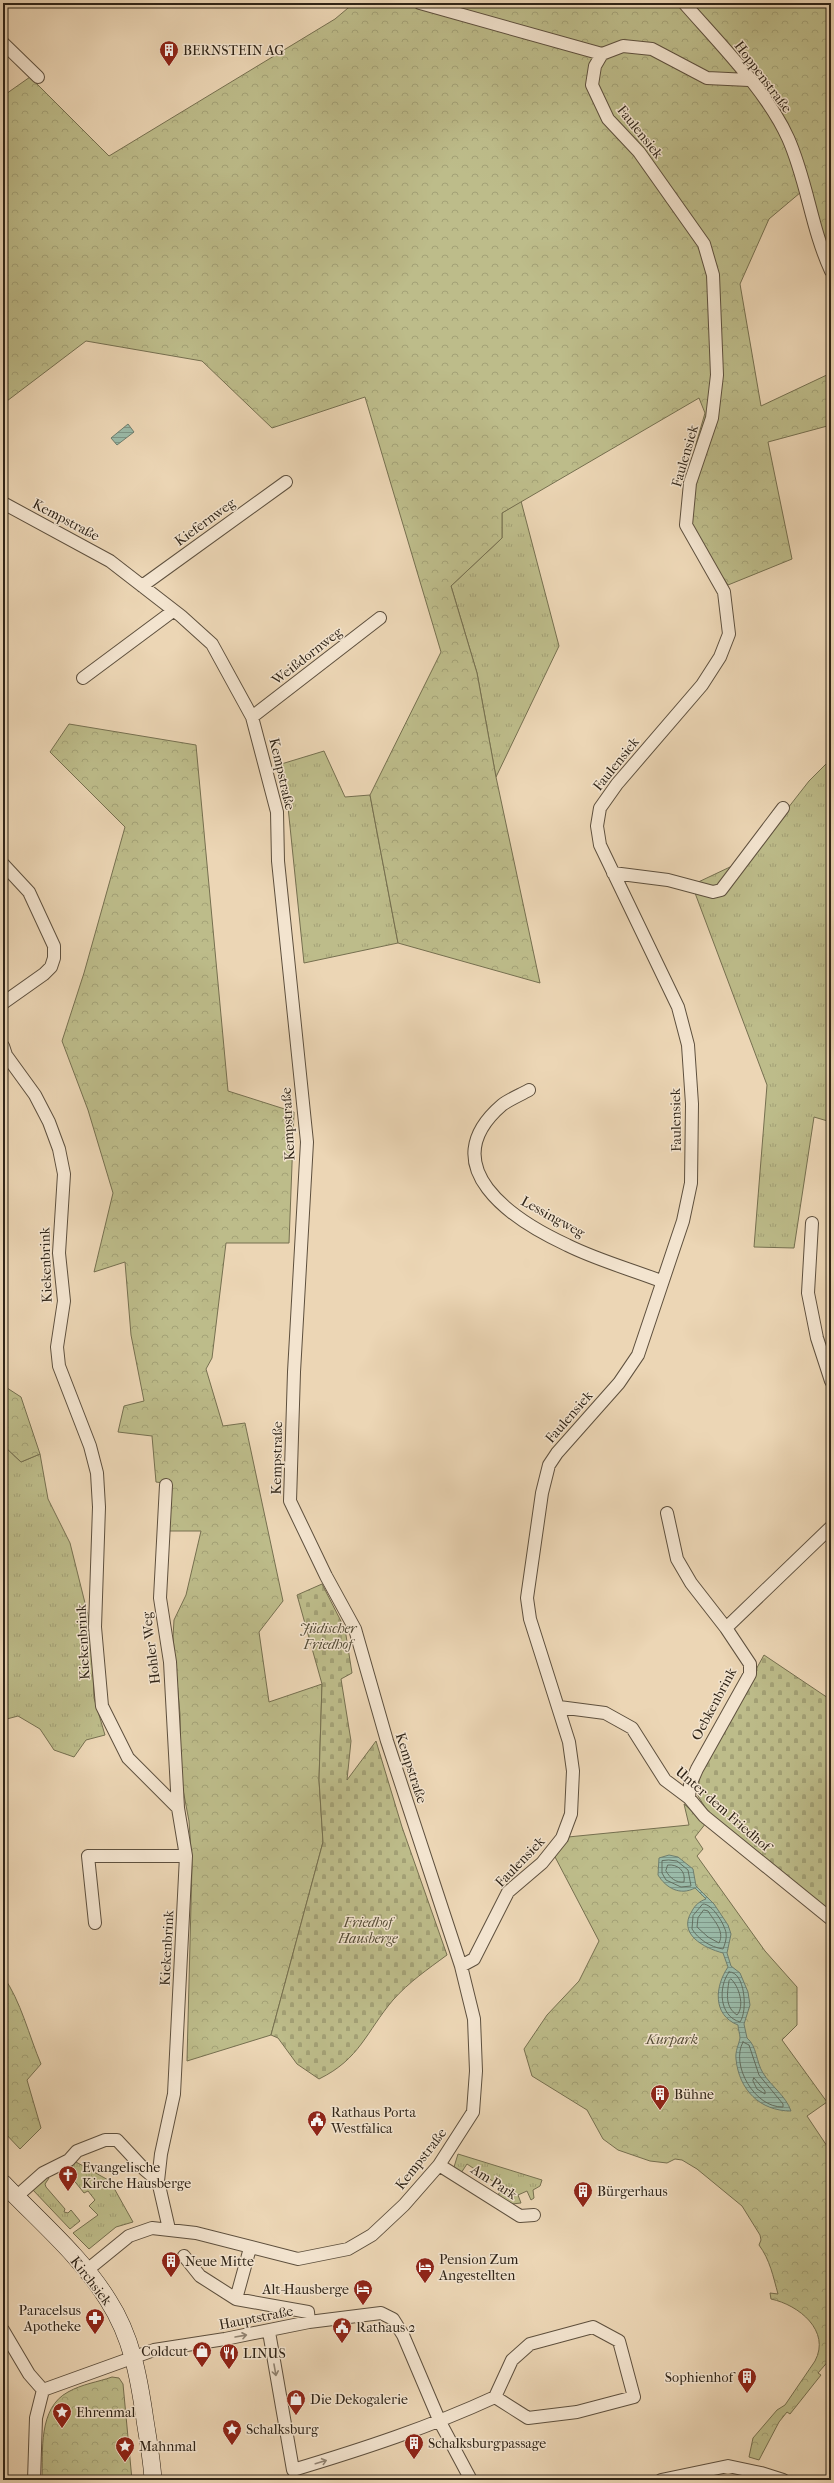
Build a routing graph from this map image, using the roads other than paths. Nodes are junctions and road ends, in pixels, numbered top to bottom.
1 (420, 3) edge
2 (684, 3) edge
3 (3, 43) edge
4 (602, 54) junction
5 (38, 77) dead end
6 (749, 80) junction
7 (831, 271) edge
8 (286, 482) dead end
9 (3, 503) edge
10 (142, 586) junction
11 (173, 611) junction
12 (380, 618) dead end
13 (83, 678) dead end
14 (252, 717) junction
15 (783, 808) dead end
16 (3, 864) edge
17 (612, 873) junction
18 (3, 1002) edge
19 (3, 1046) edge
20 (529, 1090) dead end
21 (812, 1223) dead end
22 (661, 1281) junction
23 (831, 1381) edge
24 (166, 1485) dead end
25 (667, 1513) dead end
26 (831, 1527) edge
27 (726, 1628) junction
28 (559, 1707) junction
29 (689, 1798) junction
30 (178, 1808) junction
31 (186, 1856) junction
32 (831, 1919) edge
33 (95, 1923) dead end
34 (461, 1966) junction
35 (440, 2165) junction
36 (158, 2181) junction
37 (3, 2183) edge
38 (16, 2197) junction
39 (534, 2215) dead end
40 (170, 2229) junction
41 (250, 2248) junction
42 (184, 2256) dead end
43 (86, 2271) junction
44 (236, 2298) junction
45 (309, 2322) junction
46 (3, 2330) edge
47 (269, 2332) junction
48 (134, 2356) junction
49 (43, 2390) junction
50 (495, 2397) junction
51 (440, 2422) junction
52 (145, 2423) junction
53 (760, 2476) edge
54 (34, 2480) edge
55 (141, 2480) edge
56 (153, 2480) edge
57 (471, 2480) edge
58 (661, 2480) edge
59 (783, 2480) edge

1 - 4 street
2 - 6 street, Hoppenstraße
3 - 5 street
4 - 6 street
4 - 17 street, Faulensiek
6 - 7 street, Hoppenstraße
8 - 10 street, Kiefernweg
9 - 10 street, Kempstraße
10 - 11 street, Kempstraße
11 - 13 street
11 - 14 street, Kempstraße
12 - 14 street, Weißdornweg
14 - 34 street, Kempstraße
15 - 17 street
16 - 18 street
17 - 22 street, Faulensiek
19 - 30 street, Kiekenbrink
20 - 22 street, Lessingweg
21 - 23 street
22 - 28 street, Faulensiek
24 - 30 street, Hohler Weg
25 - 27 street, Oebkenbrink
26 - 27 street
27 - 29 street, Oebkenbrink
28 - 29 street, Unter dem Friedhof
28 - 34 street, Faulensiek
29 - 32 street, Unter dem Friedhof
30 - 31 street, Kiekenbrink
31 - 33 street
31 - 36 street, Kiekenbrink
34 - 35 street, Kempstraße
35 - 39 street, Am Park
35 - 41 street, Kempstraße
36 - 38 street
36 - 40 street, Kiekenbrink
37 - 38 main road, Kirchsiek
38 - 43 main road, Kirchsiek
40 - 41 street, Kempstraße
40 - 43 street, Kempstraße
41 - 44 street
42 - 44 street
43 - 48 main road, Kirchsiek
44 - 45 street
45 - 47 street, Hauptstraße
45 - 51 street, Hauptstraße
46 - 49 street
48 -> 47 street, Hauptstraße
47 -> 51 street
48 - 49 street, Hauptstraße
48 - 52 main road, Kirchsiek
49 - 54 street
50 - 50 street
50 - 51 street
51 - 57 street, Hauptstraße
52 - 55 main road, Kirchsiek
52 - 56 main road, Kirchsiek
53 - 58 street
53 - 59 street

